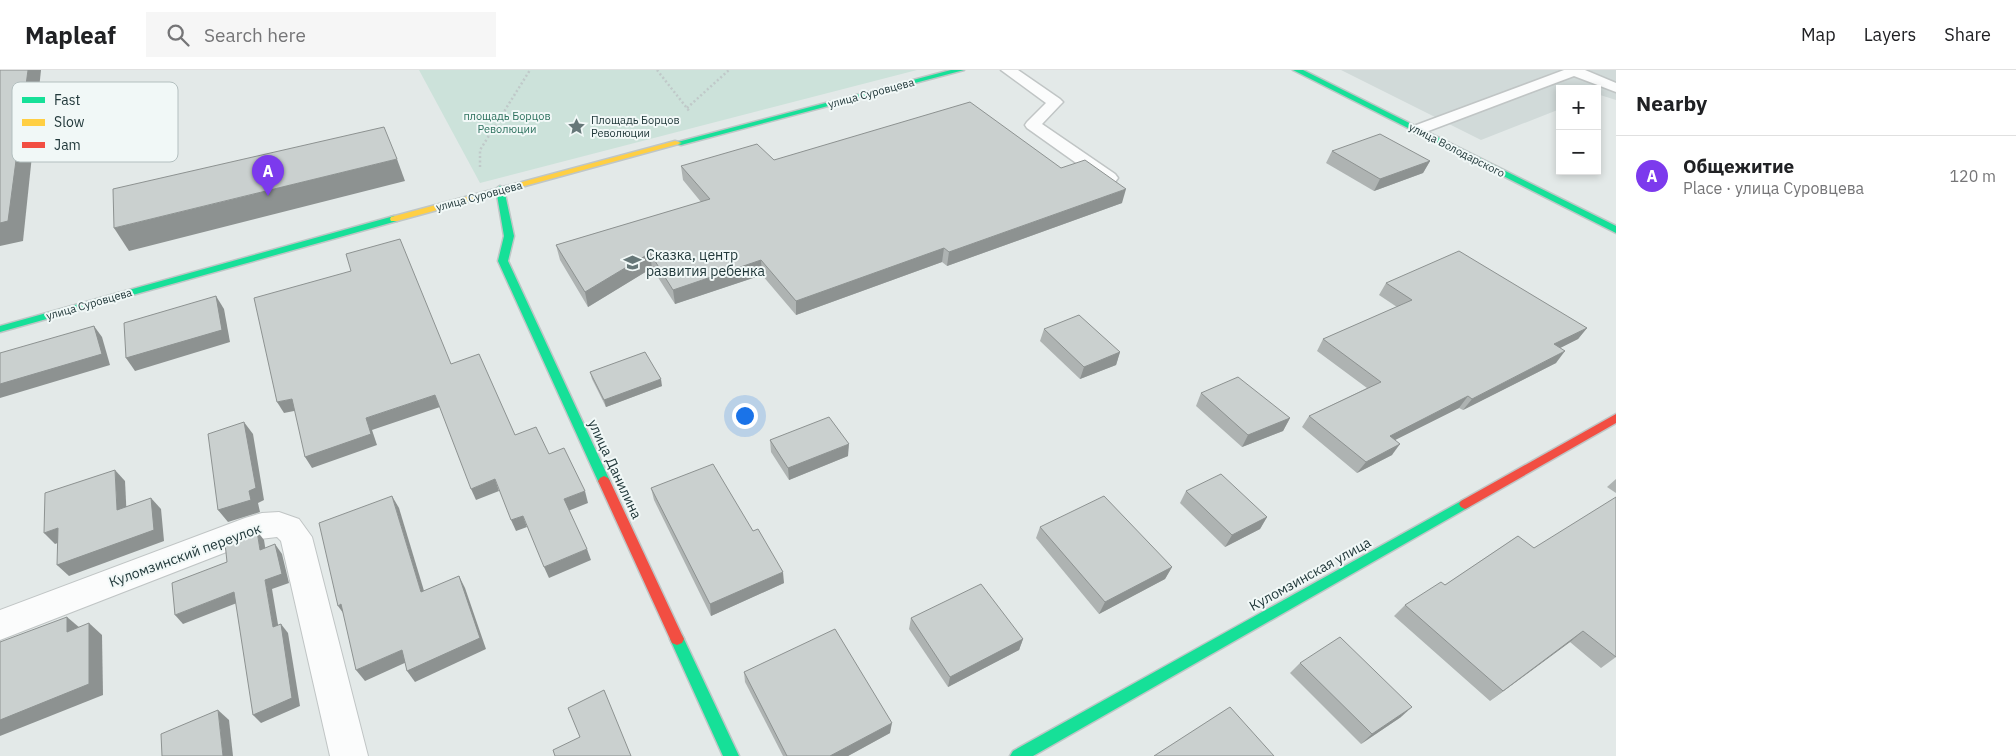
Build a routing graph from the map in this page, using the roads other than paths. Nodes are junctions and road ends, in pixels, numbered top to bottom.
1 (960, 70) edge
2 (1008, 70) edge
3 (1297, 70) edge
4 (1574, 71) edge
5 (1616, 88) edge
6 (1417, 130) junction
7 (1124, 189) edge
8 (500, 190) junction
9 (1616, 230) edge
10 (0, 329) edge
11 (1616, 418) edge
12 (0, 625) edge
13 (349, 756) edge
14 (731, 756) edge
15 (1018, 756) edge

1 - 8 street, улица Суровцева
2 - 7 lane
3 - 6 street, улица Володарского
4 - 5 lane
4 - 6 lane
6 - 9 street, улица Володарского
8 - 10 street, улица Суровцева
8 - 14 street, улица Данилина
11 - 15 street, Куломзинская улица
12 - 13 street, Куломзинский переулок

